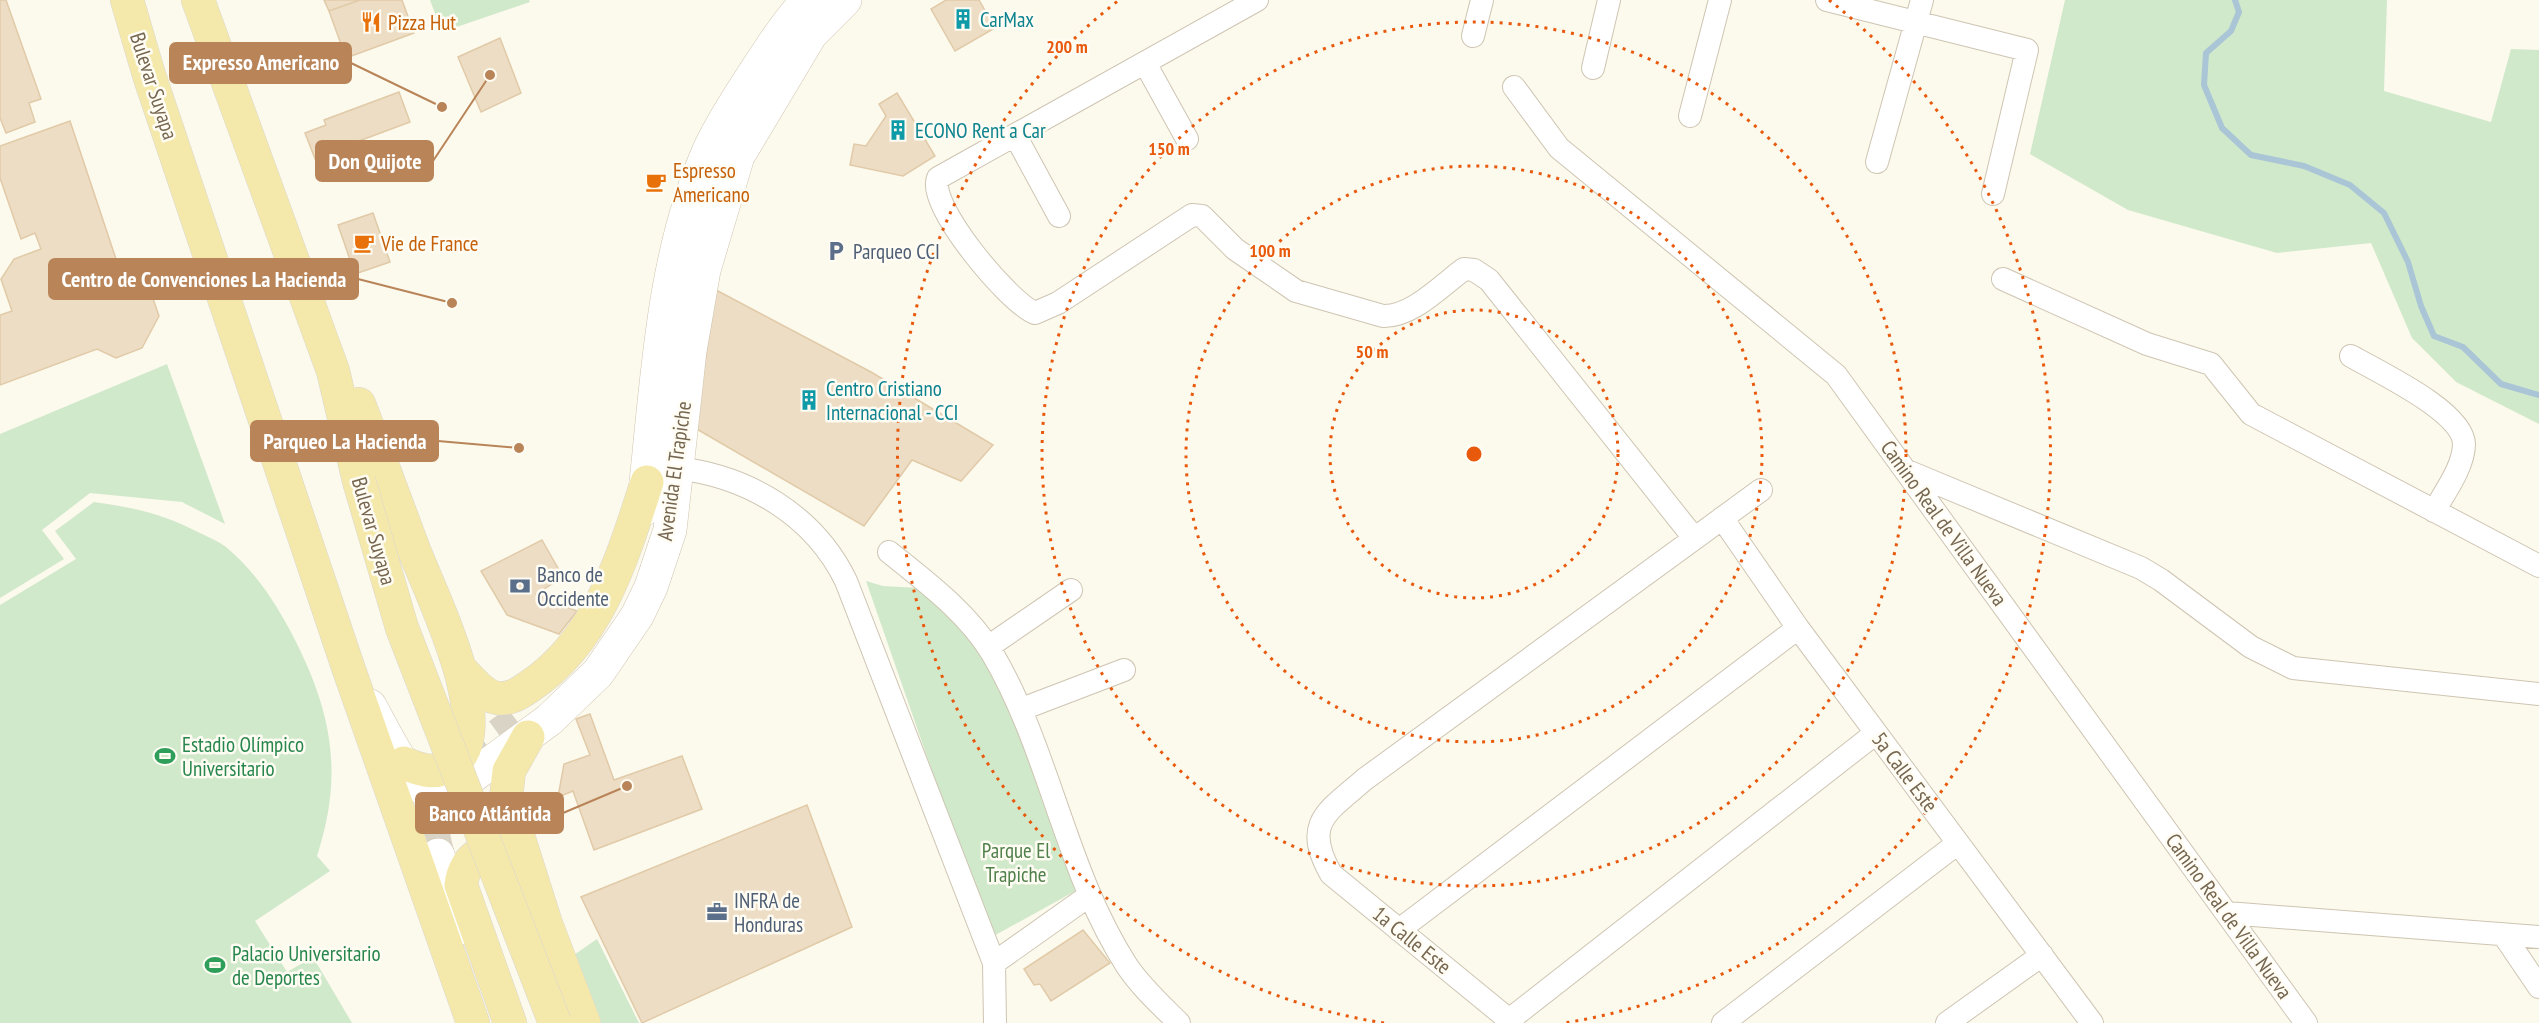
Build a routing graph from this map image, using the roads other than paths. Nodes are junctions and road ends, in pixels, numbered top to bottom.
1 (127, 0) edge
2 (198, 0) edge
3 (808, 0) edge
4 (845, 0) edge
5 (1257, 0) edge
6 (1482, 0) edge
7 (1609, 0) edge
8 (1720, 0) edge
9 (1827, 0) edge
10 (1919, 11) edge
11 (1473, 36) dead end
12 (1145, 63) junction
13 (1593, 68) dead end
14 (1514, 87) dead end
15 (1690, 116) dead end
16 (1015, 135) junction
17 (1187, 139) dead end
18 (1877, 162) dead end
19 (1993, 194) dead end
20 (1059, 216) dead end
21 (670, 278) junction
22 (2003, 279) dead end
23 (2351, 356) dead end
24 (333, 371) junction
25 (676, 468) junction
26 (1907, 471) junction
27 (647, 482) junction
28 (1761, 490) dead end
29 (2434, 511) junction
30 (1722, 518) junction
31 (1694, 538) junction
32 (889, 552) dead end
33 (2539, 566) edge
34 (1071, 590) dead end
35 (1798, 628) junction
36 (988, 647) junction
37 (348, 667) junction
38 (462, 670) junction
39 (1124, 670) dead end
40 (2539, 694) edge
41 (1022, 709) junction
42 (522, 729) junction
43 (1876, 733) junction
44 (404, 763) junction
45 (1958, 843) junction
46 (438, 855) tunnel mouth
47 (526, 863) junction
48 (1090, 895) junction
49 (2227, 913) junction
50 (1399, 930) junction
51 (2503, 934) junction
52 (2539, 937) edge
53 (2042, 955) junction
54 (994, 963) junction
55 (2539, 987) edge
56 (1511, 1021) edge
57 (472, 1023) edge
58 (495, 1023) edge
59 (510, 1023) edge
60 (555, 1023) edge
61 (584, 1023) edge
62 (995, 1023) edge
63 (1179, 1023) edge
64 (1723, 1023) edge
65 (1947, 1023) edge
66 (2092, 1023) edge
67 (2306, 1023) edge

1 - 37 main road, Bulevar Suyapa
2 - 24 main road, Bulevar Suyapa
3 - 21 main road, Avenida El Trapiche
4 - 25 main road, Avenida El Trapiche
5 - 12 street
6 - 11 street
7 - 13 street
8 - 15 street
9 - 10 street
10 - 18 street
10 - 19 street
12 - 16 street
12 - 17 street
14 - 26 street, Camino Real de Villa Nueva
16 - 20 street
16 - 31 street
21 - 25 main road
21 - 27 main road, Avenida El Trapiche
22 - 29 street
23 - 29 street
24 - 38 main road
24 - 60 main road, Bulevar Suyapa, bridge
25 - 42 main road, Avenida El Trapiche
25 - 54 street
26 - 40 street
26 - 49 street, Camino Real de Villa Nueva
27 - 38 main road
27 - 42 main road, Avenida El Trapiche
28 - 30 street
29 - 33 street
30 - 31 street
30 - 35 street, 5a Calle Este
31 - 50 street, 1a Calle Este
32 - 36 street
34 - 36 street
35 - 43 street, 5a Calle Este
35 - 50 street
36 - 41 street
37 - 44 main road, Avenida El Trapiche
37 - 57 main road, Bulevar Suyapa
38 - 44 main road
39 - 41 street
41 - 48 street
42 - 44 main road, Avenida El Trapiche
42 - 47 main road
43 - 45 street, 5a Calle Este
43 - 56 street
45 - 53 street, 5a Calle Este
45 - 64 street
46 - 58 main road
47 - 59 main road
47 - 61 main road
48 - 54 street
48 - 63 street
49 - 51 street
49 - 67 street, Camino Real de Villa Nueva
50 - 56 street, 1a Calle Este
51 - 52 street
51 - 55 street
53 - 65 street
53 - 66 street, 5a Calle Este
54 - 62 street

